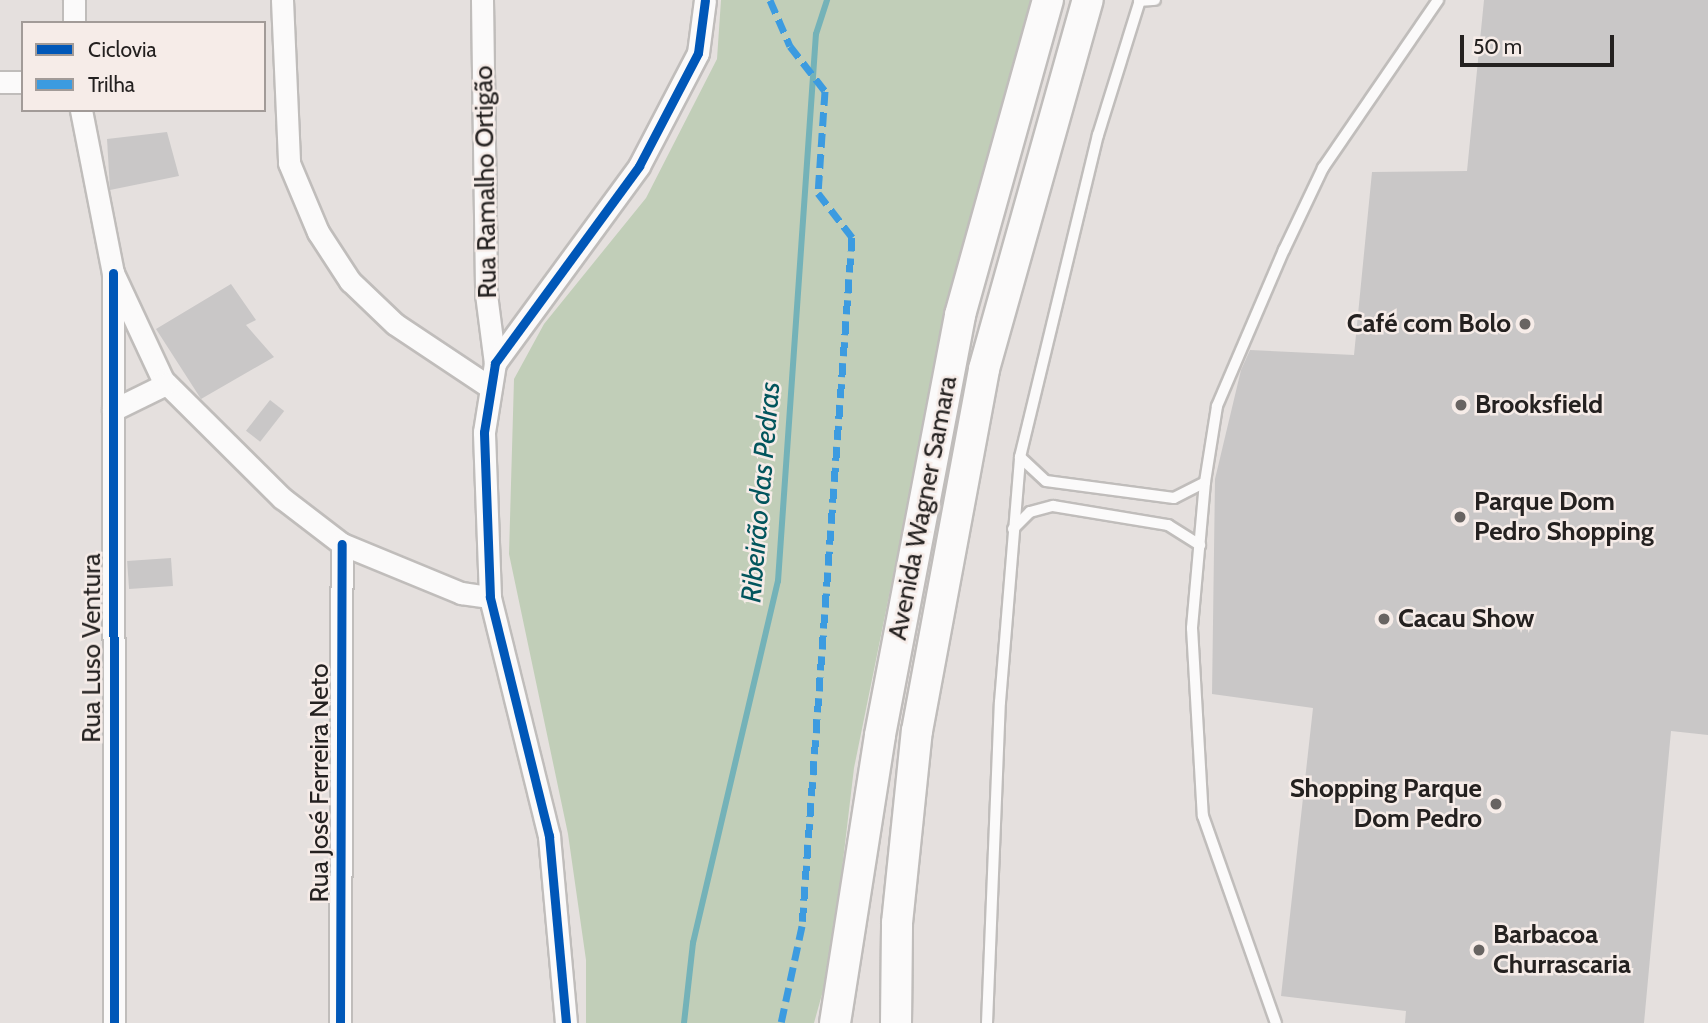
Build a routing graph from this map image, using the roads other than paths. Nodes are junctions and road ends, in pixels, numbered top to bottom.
1 (74, 0) edge
2 (282, 0) edge
3 (482, 0) edge
4 (705, 0) edge
5 (1048, 0) edge
6 (1088, 0) edge
7 (1438, 0) edge
8 (1139, 1) edge
9 (1155, 1) edge
10 (74, 21) edge
11 (0, 82) edge
12 (21, 82) edge
13 (81, 112) edge
14 (113, 273) junction
15 (495, 363) junction
16 (166, 384) junction
17 (491, 388) junction
18 (113, 410) junction
19 (1020, 457) junction
20 (1205, 482) junction
21 (1013, 529) junction
22 (342, 544) junction
23 (1200, 545) junction
24 (490, 597) junction
25 (114, 1023) edge
26 (340, 1023) edge
27 (566, 1023) edge
28 (835, 1023) edge
29 (896, 1023) edge
30 (987, 1023) edge
31 (1276, 1023) edge

1 - 10 street
2 - 17 street
3 - 15 street, Rua Ramalho Ortigão
4 - 15 street
5 - 28 main road, Avenida Wagner Samara
6 - 29 main road, Avenida Wagner Samara
7 - 20 lane
8 - 9 lane
8 - 19 lane
11 - 12 street
13 - 14 street
14 - 16 street
14 - 18 street, Rua Luso Ventura
15 - 17 street
16 - 18 street
16 - 22 street
17 - 24 street
18 - 25 street, Rua Luso Ventura
19 - 20 lane
19 - 21 lane
20 - 23 lane
21 - 23 lane
21 - 30 lane
22 - 24 street
22 - 26 street, Rua José Ferreira Neto
23 - 31 lane
24 - 27 street

